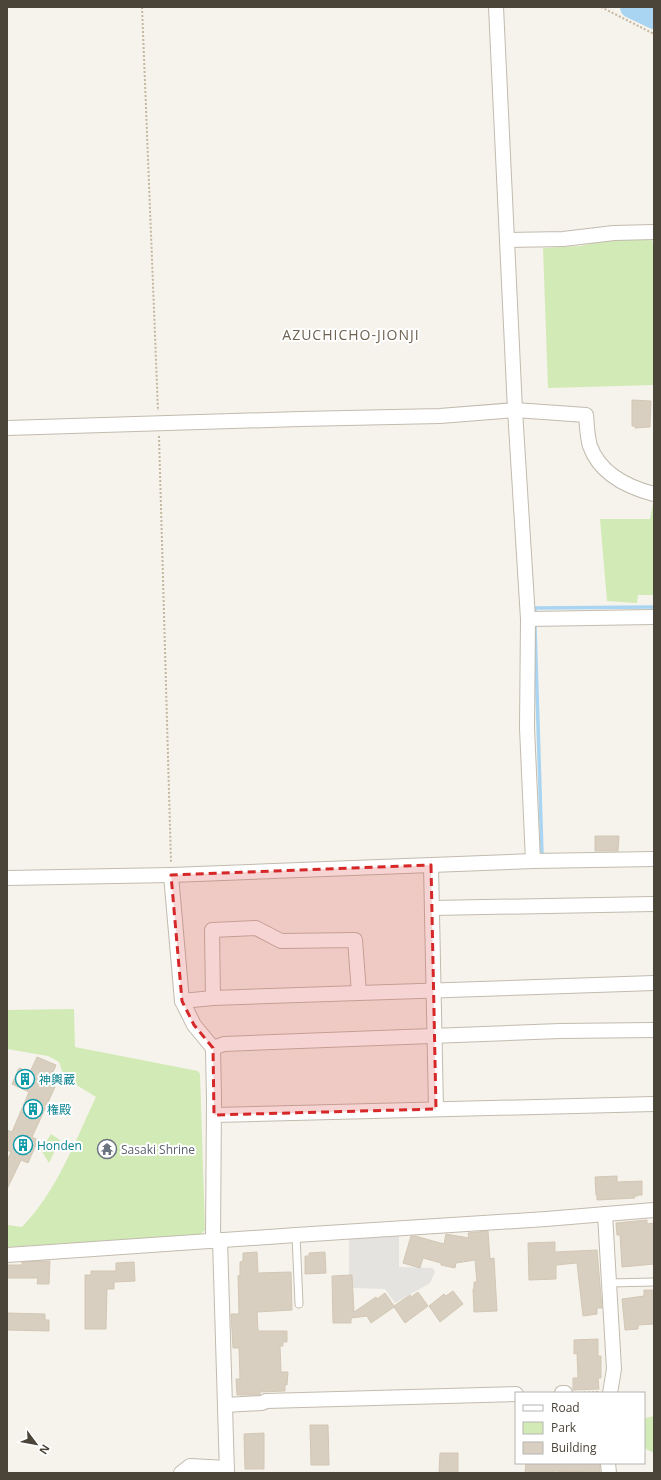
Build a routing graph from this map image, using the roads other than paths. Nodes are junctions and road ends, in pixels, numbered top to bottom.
1 (496, 7) edge
2 (654, 232) edge
3 (507, 240) junction
4 (515, 410) junction
5 (7, 428) edge
6 (654, 494) edge
7 (654, 617) edge
8 (528, 619) junction
9 (654, 859) edge
10 (533, 861) junction
11 (431, 864) junction
12 (171, 875) junction
13 (7, 878) edge
14 (654, 904) edge
15 (432, 908) junction
16 (654, 983) edge
17 (434, 990) junction
18 (359, 993) junction
19 (213, 998) junction
20 (182, 1001) junction
21 (654, 1030) edge
22 (434, 1036) junction
23 (213, 1048) junction
24 (654, 1104) edge
25 (436, 1109) junction
26 (214, 1115) junction
27 (654, 1210) edge
28 (604, 1214) junction
29 (296, 1235) junction
30 (216, 1241) junction
31 (7, 1256) edge
32 (654, 1282) edge
33 (609, 1283) junction
34 (299, 1304) dead end
35 (610, 1392) edge
36 (515, 1394) edge
37 (225, 1405) junction
38 (227, 1470) edge
39 (181, 1473) edge

1 - 3 street
2 - 3 street
3 - 4 street
4 - 5 street
4 - 6 street
4 - 8 street
7 - 8 street
8 - 10 street
9 - 10 street
10 - 11 street
11 - 12 street
11 - 15 street
12 - 13 street
12 - 20 street
14 - 15 street
15 - 17 street
16 - 17 street
17 - 18 street
17 - 22 street
18 - 19 street
18 - 19 street
19 - 20 street
20 - 23 street
21 - 22 street
22 - 23 street
22 - 25 street
23 - 26 street
24 - 25 street
25 - 26 street
26 - 30 street
27 - 28 street
28 - 29 street
28 - 33 street
29 - 30 street
29 - 34 lane
30 - 31 street
30 - 37 street
32 - 33 lane
33 - 35 street
36 - 37 street
37 - 38 street
38 - 39 street

